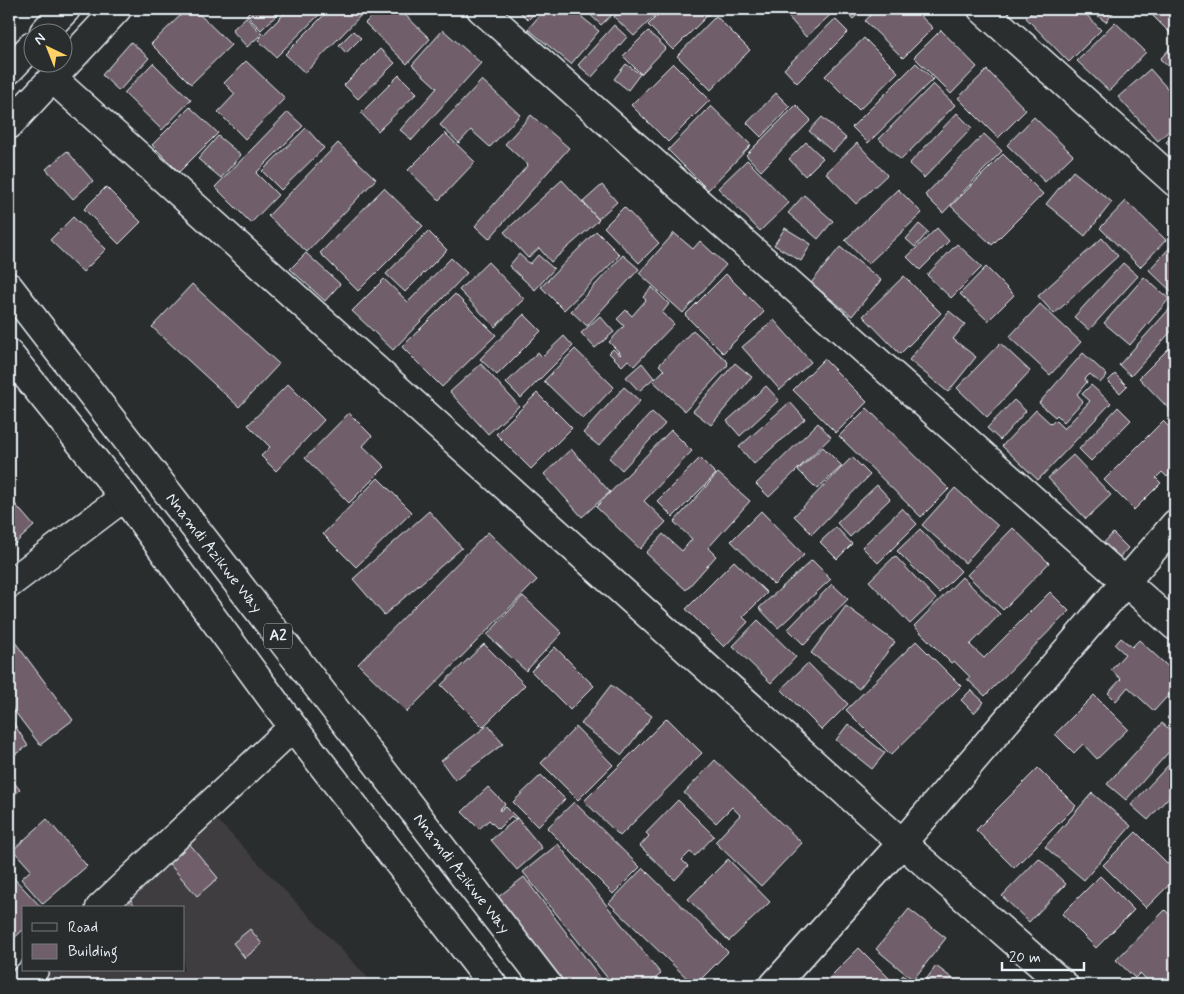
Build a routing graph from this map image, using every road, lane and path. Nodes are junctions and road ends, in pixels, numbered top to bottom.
1 (66, 9) edge
2 (118, 9) edge
3 (480, 9) edge
4 (982, 9) edge
5 (54, 22) edge
6 (22, 56) edge
7 (9, 70) edge
8 (53, 79) junction
9 (9, 125) edge
10 (1175, 182) edge
11 (9, 287) edge
12 (9, 354) edge
13 (124, 496) junction
14 (1175, 524) edge
15 (1125, 582) junction
16 (9, 584) edge
17 (1175, 626) edge
18 (293, 727) junction
19 (902, 843) junction
20 (102, 906) edge
21 (32, 972) edge
22 (18, 985) edge
23 (493, 985) edge
24 (548, 985) edge
25 (774, 985) edge
26 (1064, 985) edge

1 - 5 main road
2 - 8 main road
3 - 15 main road
4 - 10 main road
6 - 7 main road
8 - 9 main road
8 - 19 main road
11 - 24 main road, Nnamdi Azikwe Way / A2
12 - 13 main road, A2
13 - 16 main road
13 - 18 main road, A2
14 - 15 main road
15 - 17 main road
15 - 19 main road
18 - 20 main road
18 - 23 main road, A2
19 - 25 main road
19 - 26 main road
21 - 22 main road

